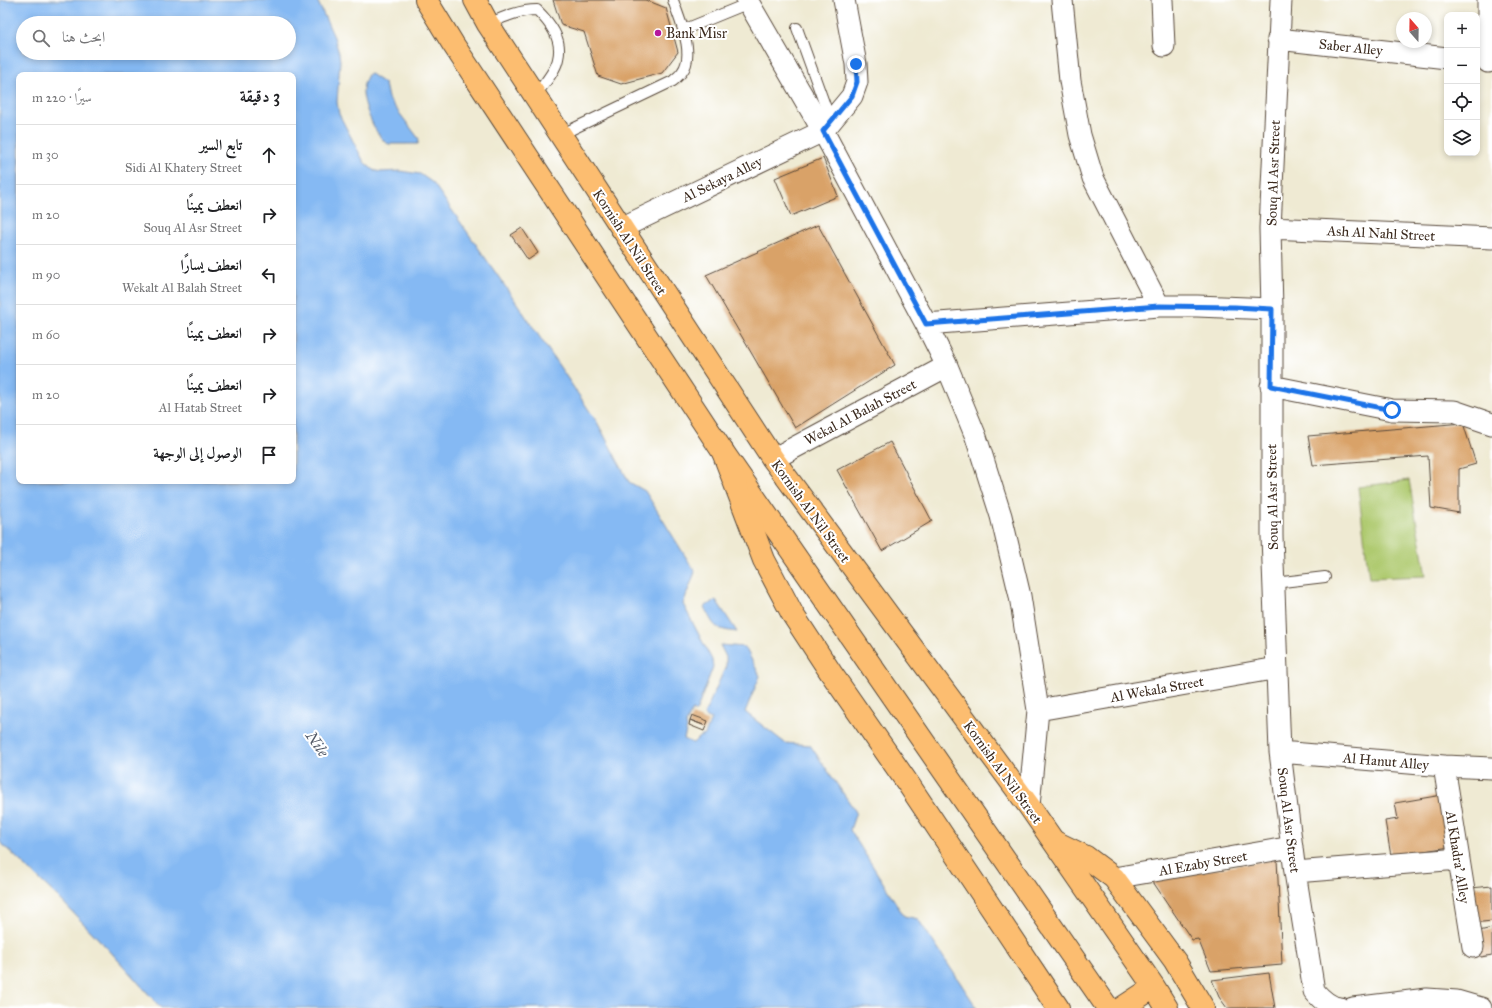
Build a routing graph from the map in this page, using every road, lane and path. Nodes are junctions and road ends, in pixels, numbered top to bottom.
1 (426, 0) edge
2 (475, 0) edge
3 (673, 0) edge
4 (844, 0) edge
5 (1062, 0) edge
6 (1162, 0) edge
7 (1281, 0) edge
8 (1488, 0) edge
9 (748, 2) edge
10 (488, 24) junction
11 (797, 28) dead end
12 (683, 30) junction
13 (1278, 39) junction
14 (1164, 46) dead end
15 (1444, 58) edge
16 (1486, 62) edge
17 (535, 96) junction
18 (827, 126) junction
19 (560, 135) junction
20 (621, 228) junction
21 (1270, 228) junction
22 (1492, 238) edge
23 (1159, 306) junction
24 (1272, 309) junction
25 (926, 324) junction
26 (947, 366) junction
27 (1271, 386) junction
28 (1492, 424) edge
29 (723, 452) junction
30 (773, 459) junction
31 (1325, 577) dead end
32 (1274, 582) junction
33 (1277, 668) junction
34 (1038, 710) junction
35 (1280, 752) junction
36 (1444, 766) junction
37 (1492, 768) edge
38 (1028, 806) junction
39 (1055, 842) junction
40 (1292, 847) junction
41 (1459, 859) junction
42 (1295, 872) junction
43 (1114, 878) junction
44 (1473, 947) dead end
45 (1154, 987) junction
46 (1058, 1008) edge
47 (1108, 1008) edge
48 (1122, 1008) edge
49 (1167, 1008) edge
50 (1203, 1008) edge
51 (1341, 1008) edge
52 (1353, 1008) edge
53 (1481, 1008) edge

1 - 29 highway
2 - 10 highway, Kornish Al Nil Street
3 - 12 lane
4 - 18 street
5 - 23 street
6 - 14 street
7 - 13 street, Souq Al Asr Street
8 - 16 street
9 - 12 lane
9 - 18 street
10 - 17 highway, Kornish Al Nil Street
10 - 17 lane
11 - 18 lane
12 - 19 lane
13 - 15 street, Saber Alley
13 - 21 street, Souq Al Asr Street
17 - 19 highway, Kornish Al Nil Street
18 - 20 street, Al Sekaya Alley
18 - 25 street
19 - 20 highway, Kornish Al Nil Street
20 - 30 highway, Kornish Al Nil Street
21 - 22 street, Ash Al Nahl Street
21 - 24 street, Souq Al Asr Street
23 - 24 street
23 - 25 street
24 - 27 street, Souq Al Asr Street
25 - 26 street
26 - 30 street, Wekal Al Balah Street
26 - 34 street
27 - 28 street
27 - 32 street, Souq Al Asr Street
29 - 46 highway
29 - 47 highway
30 - 38 highway, Kornish Al Nil Street
31 - 32 lane
32 - 33 street, Souq Al Asr Street
33 - 34 street, Al Wekala Street
33 - 35 street, Souq Al Asr Street
34 - 38 street
35 - 36 street, Al Hanut Alley
35 - 40 street, Souq Al Asr Street
36 - 37 street, Al Hanut Alley
36 - 41 street, Al Khadra' Alley
38 - 39 highway, Kornish Al Nil Street
39 - 43 highway
39 - 45 highway, Kornish Al Nil Street
40 - 42 street, Souq Al Asr Street
40 - 43 street, Al Ezaby Street
41 - 42 street
41 - 44 street, Al Khadra' Alley
42 - 51 street, Souq Al Asr Street
43 - 50 highway
45 - 48 highway
45 - 49 highway, Kornish Al Nil Street
52 - 53 street

